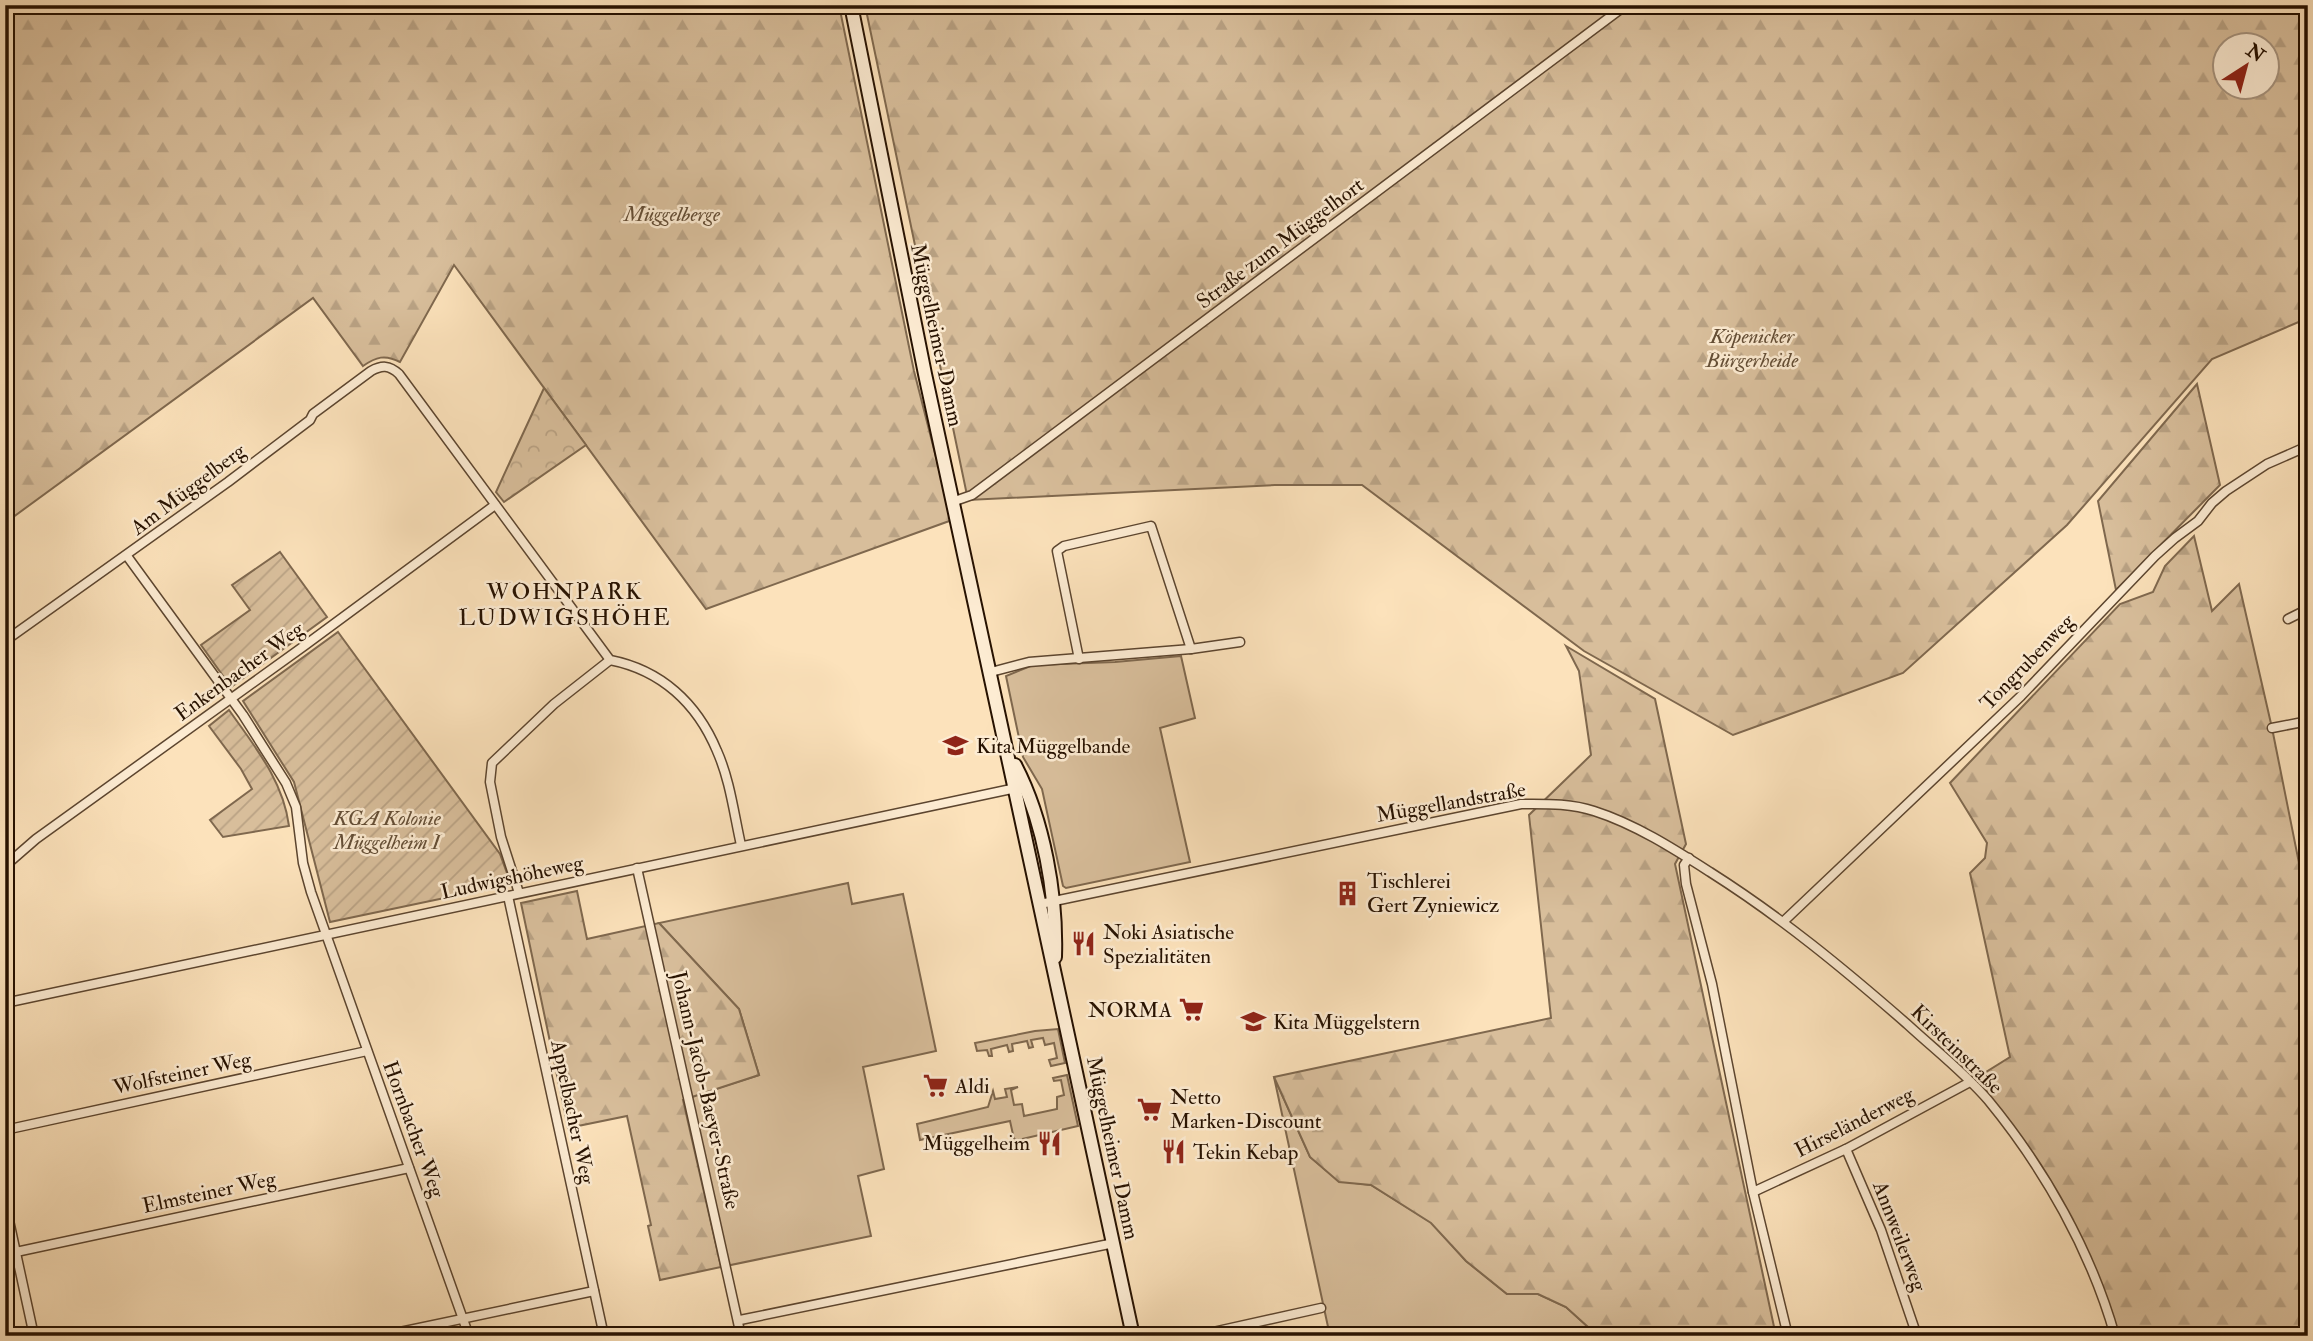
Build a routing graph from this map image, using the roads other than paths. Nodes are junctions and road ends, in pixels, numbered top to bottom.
1 (851, 5) edge
2 (1626, 5) edge
3 (2308, 446) edge
4 (953, 502) junction
5 (495, 505) junction
6 (127, 556) junction
7 (2308, 609) edge
8 (2288, 619) dead end
9 (5, 641) edge
10 (1240, 642) dead end
11 (1191, 649) junction
12 (610, 660) junction
13 (1079, 660) junction
14 (991, 672) junction
15 (231, 698) junction
16 (2308, 721) edge
17 (2272, 728) dead end
18 (1020, 787) junction
19 (741, 845) junction
20 (1689, 858) junction
21 (5, 866) edge
22 (637, 868) junction
23 (519, 893) junction
24 (508, 896) junction
25 (1054, 901) junction
26 (1040, 904) junction
27 (1784, 922) junction
28 (326, 934) junction
29 (1055, 968) junction
30 (5, 1003) edge
31 (368, 1051) junction
32 (1970, 1082) junction
33 (5, 1130) edge
34 (1846, 1149) junction
35 (409, 1168) junction
36 (1753, 1192) junction
37 (5, 1202) edge
38 (1114, 1243) junction
39 (16, 1252) junction
40 (594, 1291) junction
41 (1321, 1308) dead end
42 (463, 1318) junction
43 (740, 1320) junction
44 (34, 1336) edge
45 (381, 1336) edge
46 (469, 1336) edge
47 (604, 1336) edge
48 (741, 1336) edge
49 (1133, 1336) edge
50 (1195, 1336) edge
51 (1788, 1336) edge
52 (1917, 1336) edge
53 (2115, 1336) edge

1 - 4 main road, Müggelheimer Damm
2 - 4 street, Straße zum Müggelhort
3 - 27 street, Tongrubenweg
4 - 14 main road, Müggelheimer Damm
5 - 6 street, Am Müggelberg
5 - 12 street
5 - 15 street, Enkenbacher Weg
6 - 9 street, Am Müggelberg
6 - 15 street, Hornbacher Weg
7 - 8 street
10 - 11 street
11 - 13 street
11 - 13 street
12 - 19 street
12 - 23 street
13 - 14 street
14 - 18 main road, Müggelheimer Damm
15 - 21 street, Enkenbacher Weg
15 - 28 street, Hornbacher Weg
16 - 17 street
18 - 19 street, Ludwigshöheweg
18 - 25 main road, Müggelheimer Damm
18 - 26 main road, Müggelheimer Damm
19 - 22 street, Ludwigshöheweg
20 - 25 street, Müggellandstraße
20 - 27 street, Kirsteinstraße
20 - 36 street
22 - 23 street, Ludwigshöheweg
22 - 43 street, Johann-Jacob-Baeyer-Straße
23 - 24 street, Ludwigshöheweg
24 - 28 street, Ludwigshöheweg
24 - 40 street, Appelbacher Weg
25 - 26 street, Müggellandstraße
25 - 29 main road, Müggelheimer Damm
26 - 29 main road, Müggelheimer Damm
27 - 32 street, Kirsteinstraße
28 - 30 street, Ludwigshöheweg
28 - 31 street, Hornbacher Weg
29 - 38 main road, Müggelheimer Damm
31 - 33 street, Wolfsteiner Weg
31 - 35 street, Hornbacher Weg
32 - 34 street, Hirseländerweg
32 - 53 street, Kirsteinstraße
34 - 36 street, Hirseländerweg
34 - 52 street, Annweilerweg
35 - 39 street, Elmsteiner Weg
35 - 42 street, Hornbacher Weg
36 - 51 street
37 - 39 street
38 - 43 street
38 - 49 main road, Müggelheimer Damm
39 - 44 street
40 - 42 street
40 - 47 street, Appelbacher Weg
41 - 50 street
42 - 45 street
42 - 46 street, Hornbacher Weg
43 - 48 street, Johann-Jacob-Baeyer-Straße

